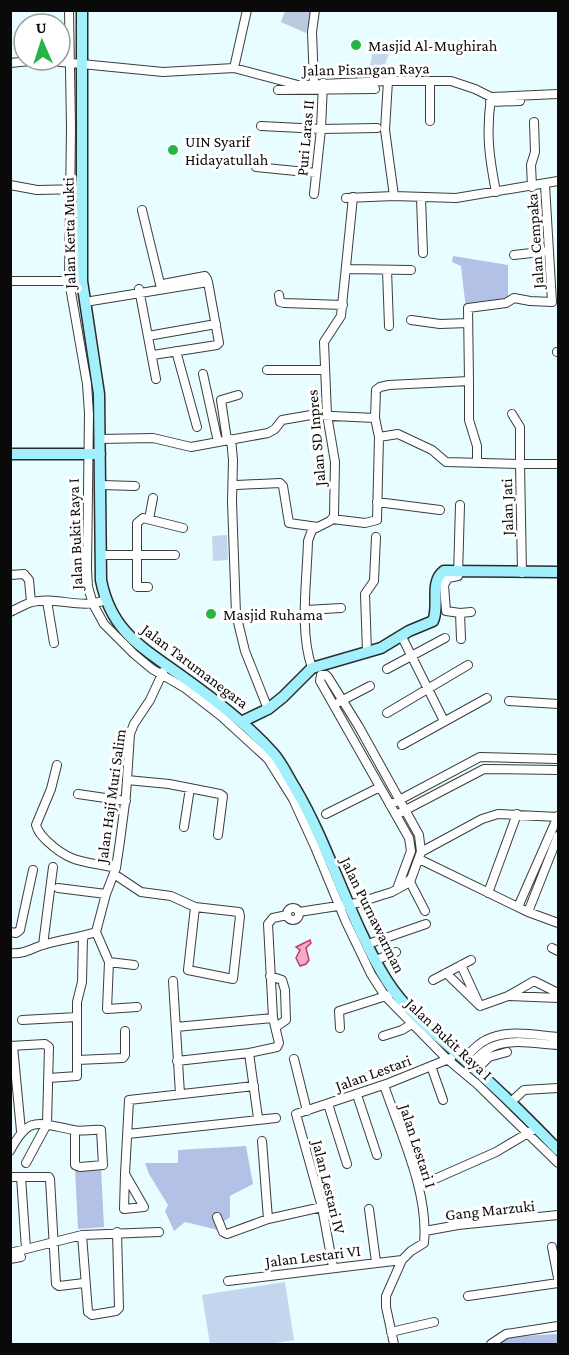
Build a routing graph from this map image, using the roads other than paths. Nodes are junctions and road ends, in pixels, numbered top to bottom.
1 (69, 10) edge
2 (82, 10) edge
3 (247, 10) edge
4 (315, 10) edge
5 (10, 63) edge
6 (76, 63) junction
7 (234, 68) junction
8 (388, 81) junction
9 (430, 81) junction
10 (324, 86) junction
11 (375, 89) dead end
12 (278, 90) dead end
13 (558, 93) edge
14 (491, 100) junction
15 (520, 101) dead end
16 (430, 121) dead end
17 (534, 122) dead end
18 (261, 126) dead end
19 (377, 128) dead end
20 (321, 129) junction
21 (256, 167) dead end
22 (316, 173) junction
23 (558, 181) edge
24 (10, 185) edge
25 (545, 185) junction
26 (70, 187) junction
27 (83, 187) junction
28 (532, 187) junction
29 (496, 192) junction
30 (314, 194) dead end
31 (394, 196) junction
32 (421, 198) junction
33 (141, 210) dead end
34 (76, 239) junction
35 (549, 251) junction
36 (423, 253) dead end
37 (514, 255) dead end
38 (347, 269) junction
39 (387, 270) junction
40 (411, 270) dead end
41 (82, 280) junction
42 (10, 281) edge
43 (69, 281) junction
44 (160, 287) junction
45 (140, 290) junction
46 (279, 295) dead end
47 (85, 300) junction
48 (343, 305) junction
49 (411, 320) dead end
50 (468, 323) junction
51 (216, 324) junction
52 (388, 326) dead end
53 (147, 336) junction
54 (91, 346) junction
55 (79, 347) junction
56 (177, 351) junction
57 (153, 355) junction
58 (267, 370) dead end
59 (324, 370) junction
60 (203, 374) dead end
61 (156, 379) dead end
62 (469, 381) junction
63 (238, 395) dead end
64 (512, 414) dead end
65 (327, 415) junction
66 (375, 418) junction
67 (197, 427) dead end
68 (379, 437) junction
69 (100, 439) junction
70 (229, 440) junction
71 (218, 442) junction
72 (10, 454) edge
73 (94, 454) junction
74 (477, 463) junction
75 (520, 464) junction
76 (556, 465) dead end
77 (237, 485) dead end
78 (100, 486) junction
79 (135, 486) dead end
80 (153, 498) dead end
81 (377, 502) junction
82 (460, 505) dead end
83 (440, 510) dead end
84 (149, 519) junction
85 (332, 519) junction
86 (318, 527) junction
87 (183, 528) dead end
88 (376, 537) dead end
89 (101, 555) junction
90 (136, 555) junction
91 (175, 555) dead end
92 (458, 571) junction
93 (522, 573) junction
94 (558, 573) edge
95 (10, 575) edge
96 (148, 587) dead end
97 (47, 601) junction
98 (31, 602) junction
99 (99, 602) junction
100 (341, 608) dead end
101 (306, 610) junction
102 (10, 612) edge
103 (460, 612) junction
104 (471, 612) dead end
105 (402, 635) junction
106 (445, 638) dead end
107 (462, 639) dead end
108 (54, 643) dead end
109 (367, 652) junction
110 (410, 656) junction
111 (468, 665) dead end
112 (312, 668) junction
113 (387, 669) dead end
114 (163, 671) junction
115 (370, 686) dead end
116 (427, 689) junction
117 (487, 698) dead end
118 (343, 700) junction
119 (509, 701) dead end
120 (558, 704) edge
121 (334, 706) junction
122 (268, 708) junction
123 (387, 713) dead end
124 (444, 721) junction
125 (241, 722) junction
126 (402, 745) dead end
127 (558, 759) edge
128 (57, 765) dead end
129 (558, 770) edge
130 (127, 780) junction
131 (380, 787) junction
132 (190, 788) junction
133 (78, 794) dead end
134 (400, 799) junction
135 (126, 801) junction
136 (390, 805) junction
137 (406, 810) junction
138 (326, 814) dead end
139 (517, 814) junction
140 (396, 815) junction
141 (558, 817) edge
142 (184, 828) dead end
143 (218, 836) dead end
144 (558, 836) edge
145 (319, 846) junction
146 (420, 855) junction
147 (53, 867) dead end
148 (535, 868) junction
149 (33, 870) dead end
150 (115, 871) junction
151 (404, 871) junction
152 (544, 872) junction
153 (410, 882) junction
154 (58, 888) dead end
155 (397, 889) junction
156 (488, 893) junction
157 (106, 894) junction
158 (344, 906) junction
159 (195, 907) junction
160 (518, 907) junction
161 (425, 910) dead end
162 (528, 912) junction
163 (558, 923) edge
164 (426, 924) dead end
165 (10, 932) edge
166 (96, 932) junction
167 (83, 937) junction
168 (43, 945) junction
169 (365, 946) junction
170 (396, 952) dead end
171 (10, 953) edge
172 (376, 960) junction
173 (471, 960) dead end
174 (109, 962) junction
175 (134, 965) dead end
176 (461, 965) junction
177 (446, 973) junction
178 (270, 975) junction
179 (433, 980) dead end
180 (173, 981) dead end
181 (558, 993) edge
182 (389, 994) junction
183 (508, 996) junction
184 (558, 998) edge
185 (480, 1006) junction
186 (137, 1007) dead end
187 (77, 1017) junction
188 (273, 1018) junction
189 (21, 1020) dead end
190 (415, 1022) junction
191 (176, 1027) junction
192 (276, 1027) junction
193 (340, 1028) dead end
194 (125, 1031) dead end
195 (511, 1033) junction
196 (383, 1036) dead end
197 (557, 1041) edge
198 (511, 1043) junction
199 (12, 1046) edge
200 (507, 1052) dead end
201 (249, 1053) junction
202 (294, 1059) dead end
203 (77, 1060) junction
204 (460, 1060) junction
205 (177, 1061) junction
206 (431, 1066) junction
207 (49, 1078) junction
208 (384, 1085) junction
209 (254, 1086) junction
210 (558, 1088) edge
211 (180, 1094) junction
212 (357, 1095) junction
213 (443, 1100) dead end
214 (511, 1102) junction
215 (328, 1104) junction
216 (307, 1111) junction
217 (296, 1114) joint
218 (258, 1118) junction
219 (276, 1118) dead end
220 (47, 1124) junction
221 (533, 1129) junction
222 (21, 1131) junction
223 (75, 1131) junction
224 (128, 1134) junction
225 (262, 1141) dead end
226 (558, 1150) edge
227 (10, 1151) edge
228 (377, 1155) dead end
229 (26, 1163) dead end
230 (558, 1163) edge
231 (347, 1164) dead end
232 (125, 1174) junction
233 (10, 1177) edge
234 (21, 1177) junction
235 (419, 1186) junction
236 (322, 1207) junction
237 (369, 1209) dead end
238 (558, 1215) edge
239 (217, 1217) dead end
240 (268, 1220) junction
241 (159, 1232) dead end
242 (425, 1232) junction
243 (117, 1233) junction
244 (82, 1235) junction
245 (53, 1243) junction
246 (552, 1247) dead end
247 (26, 1249) junction
248 (10, 1253) edge
249 (21, 1257) dead end
250 (10, 1259) edge
251 (402, 1260) junction
252 (376, 1262) junction
253 (333, 1267) junction
254 (558, 1278) edge
255 (228, 1281) dead end
256 (558, 1282) edge
257 (84, 1283) junction
258 (468, 1296) dead end
259 (434, 1322) dead end
260 (558, 1326) edge
261 (392, 1332) junction
262 (394, 1344) edge
263 (491, 1344) edge

1 - 6 street, Jalan Bukit Raya I
2 - 6 street, Jalan Kerta Mukti
3 - 7 street
4 - 10 street, Puri Laras II
5 - 6 street, Jalan Pisangan Raya
6 - 7 street, Jalan Pisangan Raya
6 - 26 street, Jalan Bukit Raya I
6 - 27 street, Jalan Kerta Mukti
7 - 10 street, Jalan Pisangan Raya
8 - 9 street, Jalan Pisangan Raya
8 - 10 street, Jalan Pisangan Raya
8 - 31 street
9 - 14 street, Jalan Pisangan Raya
9 - 16 street
10 - 11 street
10 - 12 street
10 - 20 street, Puri Laras II
13 - 14 street
14 - 15 street
14 - 29 street
17 - 28 street
18 - 20 street
19 - 20 street
20 - 22 street, Puri Laras II
21 - 22 street
22 - 30 street, Puri Laras II
23 - 25 street
24 - 26 street
25 - 28 street
25 - 35 street, Jalan Cempaka
26 - 27 street
26 - 34 street, Jalan Bukit Raya I
27 - 34 street, Jalan Kerta Mukti
28 - 29 street
29 - 32 street, Jalan SD Inpres
31 - 32 street, Jalan SD Inpres
31 - 38 street, Jalan SD Inpres
32 - 36 street
33 - 44 street
34 - 41 street, Jalan Kerta Mukti
34 - 43 street, Jalan Bukit Raya I
35 - 37 street
35 - 50 street, Jalan Cempaka
38 - 39 street
38 - 48 street, Jalan SD Inpres
39 - 40 street
39 - 52 street
41 - 43 street
41 - 47 street, Jalan Kerta Mukti
42 - 43 street
43 - 55 street, Jalan Bukit Raya I
44 - 45 street
44 - 51 street
45 - 47 street
45 - 53 street
46 - 48 street
47 - 54 street, Jalan Kerta Mukti
48 - 59 street, Jalan SD Inpres
49 - 50 street
50 - 62 street
51 - 53 street
51 - 56 street
53 - 57 street
54 - 55 street
54 - 69 street, Jalan Kerta Mukti
55 - 73 street, Jalan Bukit Raya I
56 - 57 street
56 - 67 street
57 - 61 street
58 - 59 street
59 - 65 street, Jalan SD Inpres
60 - 71 street
62 - 66 street
62 - 74 street
63 - 70 street
64 - 75 street
65 - 66 street
65 - 70 street
65 - 85 street, Jalan SD Inpres
66 - 68 street
68 - 74 street, Jalan Jati
68 - 81 street
69 - 71 street
69 - 73 street, Jalan Kerta Mukti
70 - 71 street
70 - 122 street
72 - 73 street
73 - 78 street, Jalan Tarumanegara
73 - 99 street, Jalan Bukit Raya I
74 - 75 street, Jalan Jati
75 - 76 street
75 - 93 street, Jalan Jati
77 - 86 street
78 - 79 street
78 - 89 street, Jalan Tarumanegara
80 - 84 street
81 - 83 street
81 - 85 street
82 - 92 street
84 - 87 street
84 - 90 street
85 - 86 street
86 - 101 street
88 - 109 street
89 - 90 street
89 - 99 street, Jalan Tarumanegara
90 - 91 street
90 - 96 street
92 - 93 street
92 - 103 street
92 - 105 street
93 - 94 street
95 - 98 street
97 - 98 street
97 - 99 street
97 - 108 street
98 - 102 street
99 - 114 street, Jalan Tarumanegara
100 - 101 street
101 - 112 street
103 - 104 street
103 - 107 street
105 - 109 street
105 - 110 street
106 - 110 street
109 - 112 street
110 - 113 street
110 - 116 street
111 - 116 street
112 - 122 street, Jalan Tarumanegara
114 - 125 street, Jalan Tarumanegara
114 - 130 street, Jalan Haji Muri Salim
114 - 145 street
115 - 118 street
116 - 123 street
116 - 124 street
117 - 124 street
118 - 121 street
118 - 121 street
118 - 134 street
119 - 120 street
121 - 131 street
122 - 125 street, Jalan Tarumanegara
124 - 126 street
125 - 145 street, Jalan Purnawarman
127 - 134 street
128 - 150 street
129 - 137 street
130 - 132 street
130 - 135 street, Jalan Haji Muri Salim
131 - 136 street
131 - 138 street
132 - 142 street
132 - 143 street
133 - 135 street
134 - 136 street
134 - 137 street
135 - 150 street, Jalan Haji Muri Salim
136 - 140 street
137 - 140 street
137 - 146 street
139 - 141 street
139 - 146 street
139 - 156 street
140 - 151 street
141 - 148 street
144 - 152 street
145 - 158 street, Jalan Purnawarman
146 - 153 street
146 - 156 street
147 - 168 street
148 - 152 street
148 - 160 street
149 - 165 street
150 - 157 street, Jalan Haji Muri Salim
150 - 159 street
151 - 153 street
151 - 155 street
152 - 162 street
153 - 155 street
153 - 161 street
154 - 157 street
155 - 158 street
156 - 160 street
157 - 166 street, Jalan Haji Muri Salim
158 - 169 street, Jalan Purnawarman
158 - 178 street
159 - 159 street
160 - 162 street
162 - 163 street
164 - 169 street
166 - 167 street
166 - 174 street
167 - 168 street
167 - 187 street
168 - 171 street
169 - 172 street, Jalan Purnawarman
169 - 182 street, Jalan Bukit Raya I
170 - 172 street
172 - 182 street, Jalan Purnawarman
173 - 176 street
174 - 175 street
174 - 186 street
176 - 177 street
176 - 185 street
177 - 179 street
177 - 185 street
178 - 188 street
178 - 192 street
180 - 191 street
181 - 183 street
182 - 190 street, Jalan Purnawarman
182 - 193 street
183 - 184 street
183 - 185 street
187 - 189 street
187 - 203 street
188 - 191 street
188 - 192 street
190 - 196 street
190 - 204 street, Jalan Purnawarman
191 - 205 street
192 - 201 street
194 - 203 street
195 - 197 street
195 - 198 street
195 - 204 street
197 - 198 street
198 - 204 street
199 - 207 street
199 - 222 street
200 - 204 street
201 - 205 street
201 - 209 street
202 - 216 street
203 - 207 street
204 - 206 street, Jalan Lestari
204 - 214 street, Jalan Purnawarman
204 - 221 street, Jalan Bukit Raya I
205 - 211 street
206 - 208 street, Jalan Lestari
206 - 213 street
207 - 220 street
208 - 212 street, Jalan Lestari
208 - 235 street, Jalan Lestari I
209 - 211 street
209 - 218 street
210 - 214 street
211 - 224 street
212 - 215 street, Jalan Lestari
212 - 228 street
214 - 221 street, Jalan Purnawarman
215 - 216 street, Jalan Lestari
215 - 231 street
216 - 217 street, Jalan Lestari
217 - 236 street, Jalan Lestari IV
218 - 219 street
218 - 224 street
220 - 222 street
220 - 223 street
220 - 229 street
221 - 226 street, Jalan Purnawarman
221 - 230 street, Jalan Bukit Raya I
221 - 235 street
222 - 227 street
223 - 223 street
224 - 232 street
225 - 240 street
232 - 232 street
233 - 234 street
234 - 245 street
234 - 247 street
235 - 242 street, Jalan Lestari I
236 - 240 street
236 - 253 street, Jalan Lestari IV
237 - 252 street
238 - 242 street, Gang Marzuki
239 - 240 street
241 - 243 street
242 - 251 street
243 - 244 street
243 - 257 street
244 - 245 street
244 - 257 street
245 - 247 street
245 - 257 street
246 - 254 street
247 - 248 street
249 - 250 street
251 - 252 street, Jalan Lestari VI
251 - 261 street
252 - 253 street, Jalan Lestari VI
253 - 255 street, Jalan Lestari VI
256 - 258 street
259 - 261 street
260 - 263 street
261 - 262 street

